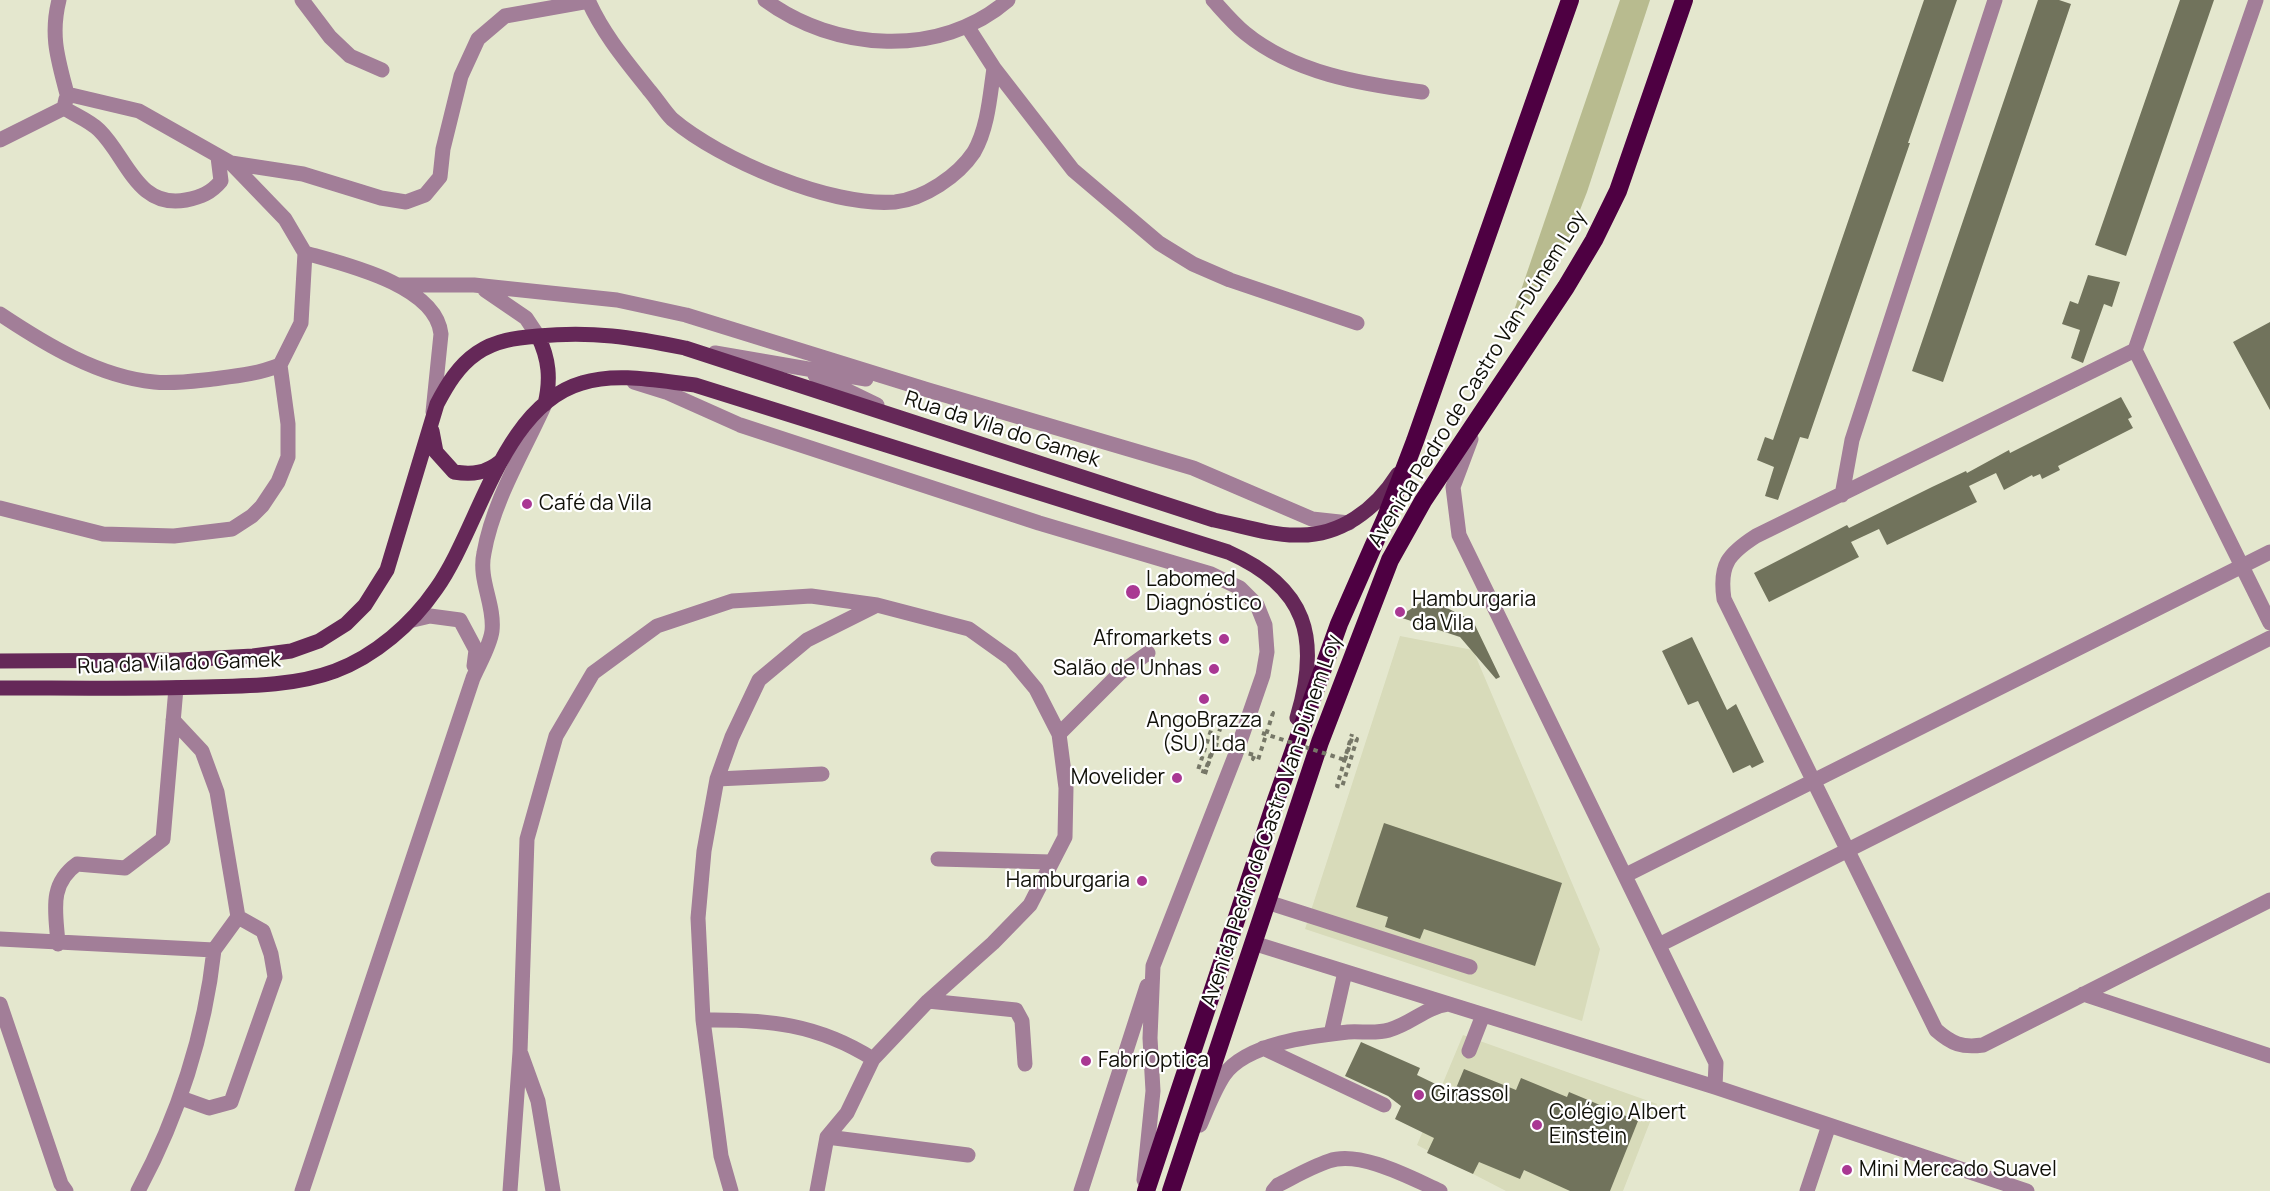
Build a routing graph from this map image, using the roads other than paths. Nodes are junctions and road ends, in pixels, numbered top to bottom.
1 (59, 0) edge
2 (302, 0) edge
3 (765, 0) edge
4 (1008, 0) edge
5 (1212, 0) edge
6 (1570, 0) edge
7 (1684, 0) edge
8 (1995, 0) edge
9 (2256, 0) edge
10 (589, 1) edge
11 (967, 26) junction
12 (994, 68) junction
13 (382, 70) dead end
14 (1422, 92) dead end
15 (66, 101) junction
16 (0, 140) edge
17 (225, 160) junction
18 (305, 253) junction
19 (400, 285) junction
20 (474, 285) junction
21 (0, 314) edge
22 (694, 317) junction
23 (1357, 323) dead end
24 (538, 336) junction
25 (685, 348) junction
26 (2135, 350) junction
27 (280, 365) junction
28 (798, 368) junction
29 (625, 379) junction
30 (928, 390) junction
31 (1492, 398) junction
32 (545, 404) junction
33 (915, 423) junction
34 (431, 425) junction
35 (1415, 441) junction
36 (501, 461) junction
37 (1842, 495) junction
38 (0, 508) edge
39 (1349, 523) junction
40 (2270, 552) edge
41 (2242, 566) junction
42 (877, 604) junction
43 (413, 620) junction
44 (2270, 623) edge
45 (2270, 638) edge
46 (1148, 653) dead end
47 (0, 661) edge
48 (473, 678) junction
49 (0, 688) edge
50 (176, 688) junction
51 (173, 720) junction
52 (1059, 734) junction
53 (1296, 734) junction
54 (822, 774) dead end
55 (717, 779) junction
56 (1813, 781) junction
57 (1276, 800) junction
58 (1847, 850) junction
59 (938, 859) dead end
60 (1051, 862) junction
61 (1626, 875) junction
62 (2270, 900) edge
63 (1267, 902) junction
64 (238, 916) junction
65 (0, 939) edge
66 (1253, 943) junction
67 (58, 944) junction
68 (1659, 945) junction
69 (214, 950) junction
70 (1153, 966) junction
71 (1470, 967) dead end
72 (1345, 972) junction
73 (2083, 994) junction
74 (928, 1001) junction
75 (0, 1004) edge
76 (1448, 1004) junction
77 (1483, 1015) junction
78 (703, 1020) junction
79 (1331, 1034) junction
80 (1263, 1048) junction
81 (1469, 1051) dead end
82 (520, 1052) junction
83 (2270, 1056) edge
84 (873, 1059) junction
85 (1025, 1064) dead end
86 (1715, 1087) junction
87 (181, 1098) junction
88 (1384, 1105) dead end
89 (1829, 1125) junction
90 (827, 1137) junction
91 (968, 1155) dead end
92 (1178, 1171) junction
93 (2019, 1190) edge
94 (66, 1191) edge
95 (138, 1191) edge
96 (302, 1191) edge
97 (510, 1191) edge
98 (553, 1191) edge
99 (731, 1191) edge
100 (817, 1191) edge
101 (1081, 1191) edge
102 (1144, 1191) edge
103 (1171, 1191) edge
104 (1273, 1191) edge
105 (1440, 1191) edge
106 (1807, 1191) edge

1 - 15 street
2 - 13 street
3 - 11 street
4 - 11 street
5 - 14 street
6 - 35 highway, Avenida Pedro de Castro Van-Dúnem Loy
7 - 31 highway, Avenida Pedro de Castro Van-Dúnem Loy
8 - 37 street
9 - 26 street
10 - 12 street
10 - 17 street
11 - 12 street
12 - 23 street
15 - 16 street
15 - 17 street
15 - 17 street
17 - 18 street
18 - 19 street
18 - 27 street
19 - 20 street
19 - 34 street
20 - 22 street
20 - 24 street
21 - 27 street
22 - 28 street
22 - 30 street
24 - 25 main road, Rua da Vila do Gamek
24 - 32 main road
24 - 34 main road, Rua da Vila do Gamek
25 - 28 street
25 - 33 main road, Rua da Vila do Gamek
26 - 37 street
26 - 41 street
27 - 38 street
28 - 30 street
28 - 33 street
29 - 32 main road, Rua da Vila do Gamek
29 - 53 main road, Rua da Vila do Gamek
29 - 70 street, Rua da Vila do Gamek
30 - 39 street
31 - 61 street
31 - 63 highway, Avenida Pedro de Castro Van-Dúnem Loy
32 - 36 main road, Rua da Vila do Gamek
32 - 48 street
33 - 39 main road, Rua da Vila do Gamek
34 - 36 main road
34 - 47 main road, Rua da Vila do Gamek
35 - 39 main road, Rua da Vila do Gamek
35 - 53 highway, Avenida Pedro de Castro Van-Dúnem Loy
36 - 43 main road, Rua da Vila do Gamek
37 - 56 street
40 - 41 street
41 - 44 street
41 - 56 street
42 - 52 street
42 - 55 street
42 - 82 street
43 - 48 street
43 - 50 main road, Rua da Vila do Gamek
45 - 58 street
46 - 52 street
48 - 96 street
49 - 50 main road, Rua da Vila do Gamek
50 - 51 street
51 - 64 street
51 - 67 street
52 - 60 street
53 - 57 main road, Rua da Vila do Gamek
53 - 57 highway, Avenida Pedro de Castro Van-Dúnem Loy
54 - 55 street
55 - 78 street
56 - 58 street
56 - 61 street
57 - 102 highway, Avenida Pedro de Castro Van-Dúnem Loy
58 - 68 street
58 - 73 street
59 - 60 street
60 - 74 street
61 - 68 street
62 - 73 street
63 - 66 highway, Avenida Pedro de Castro Van-Dúnem Loy
63 - 71 street
64 - 69 street
64 - 87 street
65 - 67 street
66 - 72 street
66 - 92 highway, Avenida Pedro de Castro Van-Dúnem Loy
67 - 69 street
68 - 86 street
69 - 87 street
70 - 101 street
70 - 102 street, Rua da Vila do Gamek
72 - 76 street
72 - 79 street
73 - 83 street
74 - 84 street
74 - 85 street
75 - 94 street
76 - 77 street
76 - 79 street
77 - 81 street
77 - 86 street
78 - 84 street
78 - 99 street
79 - 80 street
80 - 88 street
80 - 92 street
82 - 97 street
82 - 98 street
84 - 90 street
86 - 89 street
87 - 95 street
89 - 93 street
89 - 106 street
90 - 91 street
90 - 100 street
92 - 103 highway, Avenida Pedro de Castro Van-Dúnem Loy
104 - 105 street

